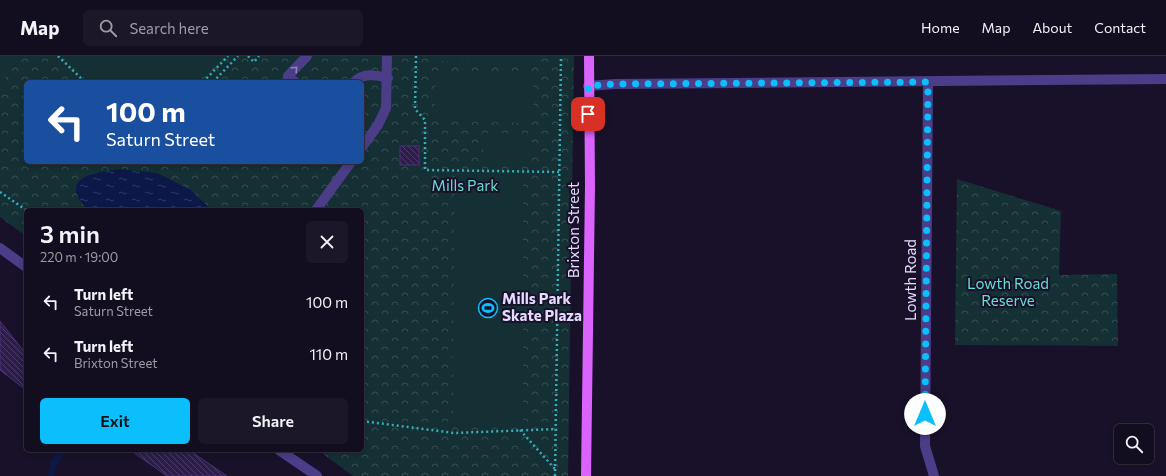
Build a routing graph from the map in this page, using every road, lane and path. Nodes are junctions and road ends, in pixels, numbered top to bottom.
1 (58, 56) edge
2 (228, 56) edge
3 (238, 56) edge
4 (248, 56) edge
5 (259, 56) edge
6 (308, 56) edge
7 (387, 56) edge
8 (416, 56) edge
9 (560, 56) edge
10 (589, 56) edge
11 (388, 78) junction
12 (1166, 79) edge
13 (83, 80) edge
14 (205, 80) edge
15 (215, 80) edge
16 (293, 80) edge
17 (356, 80) edge
18 (928, 82) junction
19 (588, 86) junction
20 (364, 144) edge
21 (350, 164) edge
22 (559, 172) junction
23 (0, 192) edge
24 (317, 208) edge
25 (24, 209) edge
26 (0, 248) edge
27 (24, 266) edge
28 (364, 421) edge
29 (520, 429) junction
30 (556, 429) junction
31 (282, 452) edge
32 (555, 469) junction
33 (317, 476) edge
34 (555, 476) edge
35 (586, 476) edge
36 (934, 476) edge

1 - 13 path
2 - 14 path
3 - 15 path
4 - 5 path
16 -> 6 street
7 - 11 street
8 - 22 path
9 - 22 path
10 - 19 main road, Brixton Street
11 - 17 street
11 - 20 street
12 - 18 street
18 - 19 street
18 - 36 street, Lowth Road
19 - 35 main road, Brixton Street
21 - 24 street
22 - 30 path
23 - 25 path
26 - 27 street
28 - 29 path
29 - 30 path
29 - 32 path
30 - 32 path
31 - 33 street
32 - 34 path

